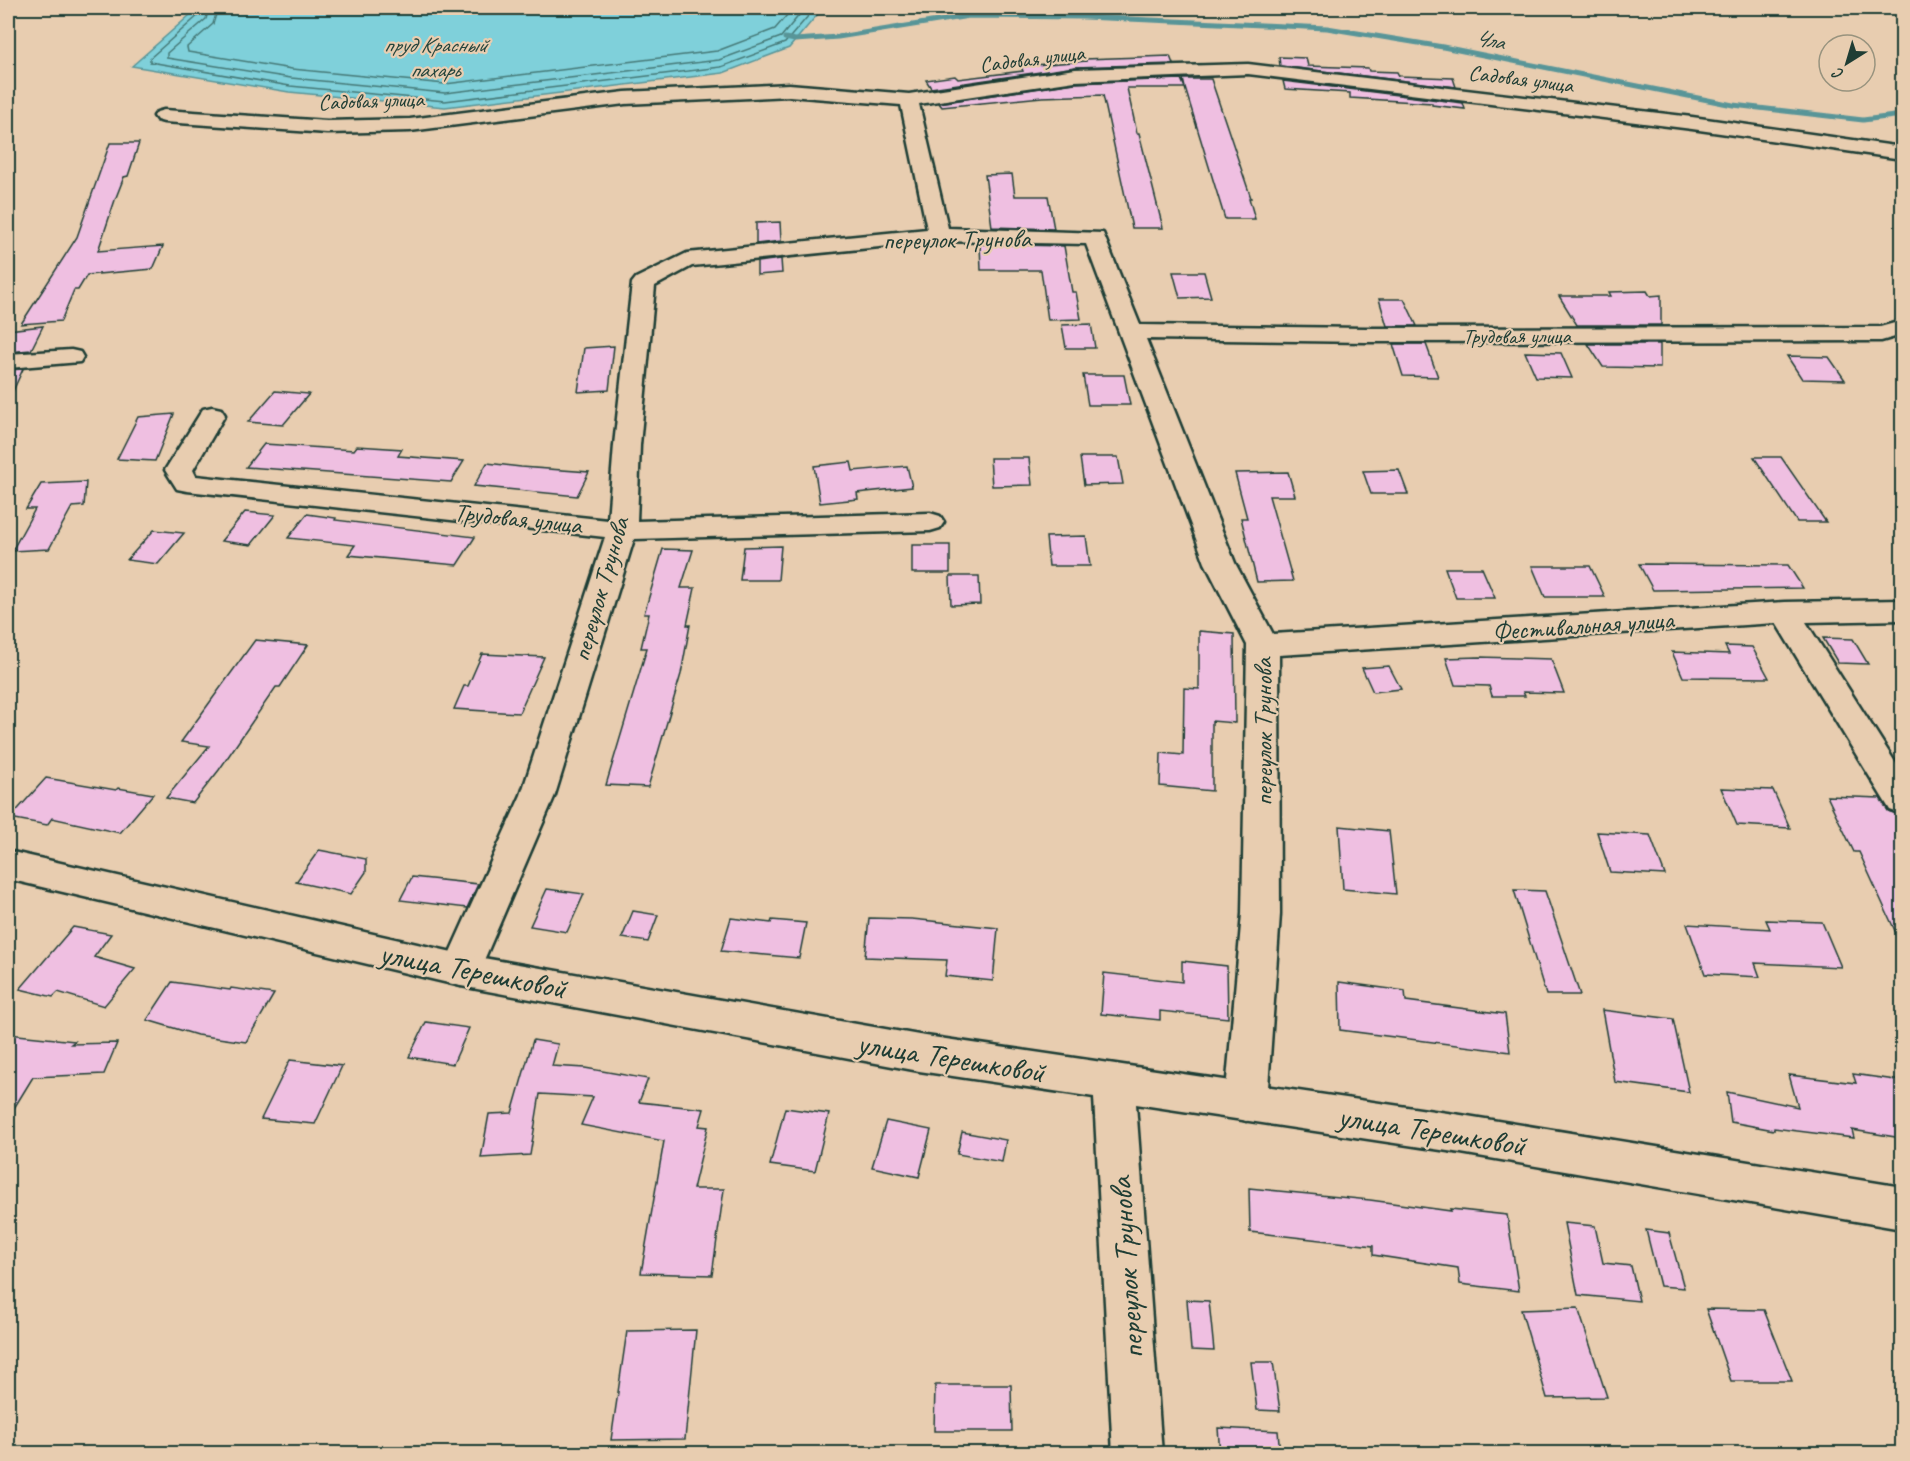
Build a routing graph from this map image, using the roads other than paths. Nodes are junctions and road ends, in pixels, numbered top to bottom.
1 (909, 100) junction
2 (164, 116) dead end
3 (1902, 153) edge
4 (939, 234) junction
5 (1902, 328) edge
6 (1131, 332) junction
7 (71, 357) dead end
8 (8, 361) edge
9 (212, 415) dead end
10 (930, 522) dead end
11 (622, 530) junction
12 (1902, 610) edge
13 (1785, 612) junction
14 (1263, 645) junction
15 (1902, 801) edge
16 (8, 865) edge
17 (461, 970) junction
18 (1114, 1083) junction
19 (1246, 1102) junction
20 (1902, 1208) edge
21 (1138, 1454) edge

1 - 2 street, Садовая улица
1 - 3 street, Садовая улица
1 - 4 street
4 - 6 street, переулок Трунова
4 - 11 street, переулок Трунова
5 - 6 street, Трудовая улица
6 - 14 street, переулок Трунова
7 - 8 street
9 - 11 street, Трудовая улица
10 - 11 street, Трудовая улица
11 - 17 street, переулок Трунова
12 - 13 street, Фестивальная улица
13 - 14 street, Фестивальная улица
13 - 15 street
14 - 19 street, переулок Трунова
16 - 17 street, улица Терешковой
17 - 18 street, улица Терешковой
18 - 19 street, улица Терешковой
18 - 21 street, переулок Трунова
19 - 20 street, улица Терешковой

